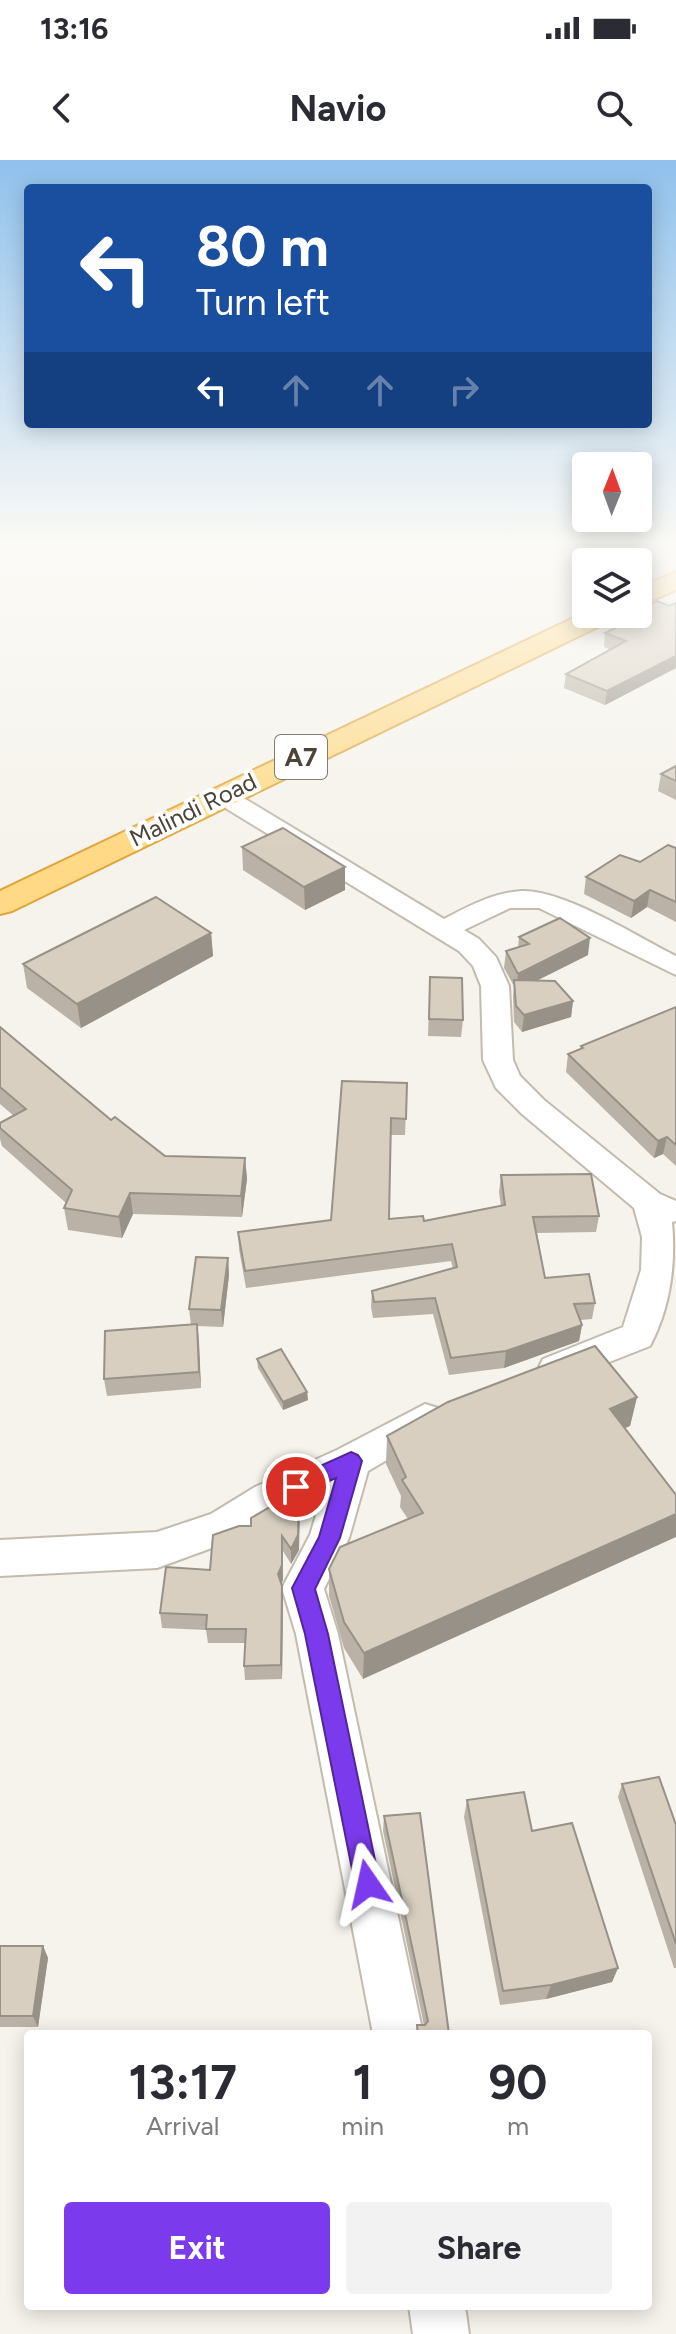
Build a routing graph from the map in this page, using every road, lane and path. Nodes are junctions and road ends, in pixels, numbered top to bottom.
1 (539, 644) edge
2 (223, 796) junction
3 (0, 904) edge
4 (445, 929) junction
5 (676, 967) edge
6 (662, 1208) edge
7 (522, 1380) edge
8 (454, 1403) edge
9 (351, 1461) junction
10 (0, 1558) edge
11 (397, 2030) edge
12 (438, 2310) edge
13 (441, 2334) edge

1 - 2 highway, Malindi Road / A7
2 - 3 highway, Malindi Road / A7
2 - 4 street
4 - 5 street
4 - 6 street
6 - 7 street
8 - 9 street
9 - 10 street
9 - 11 street
12 - 13 street

